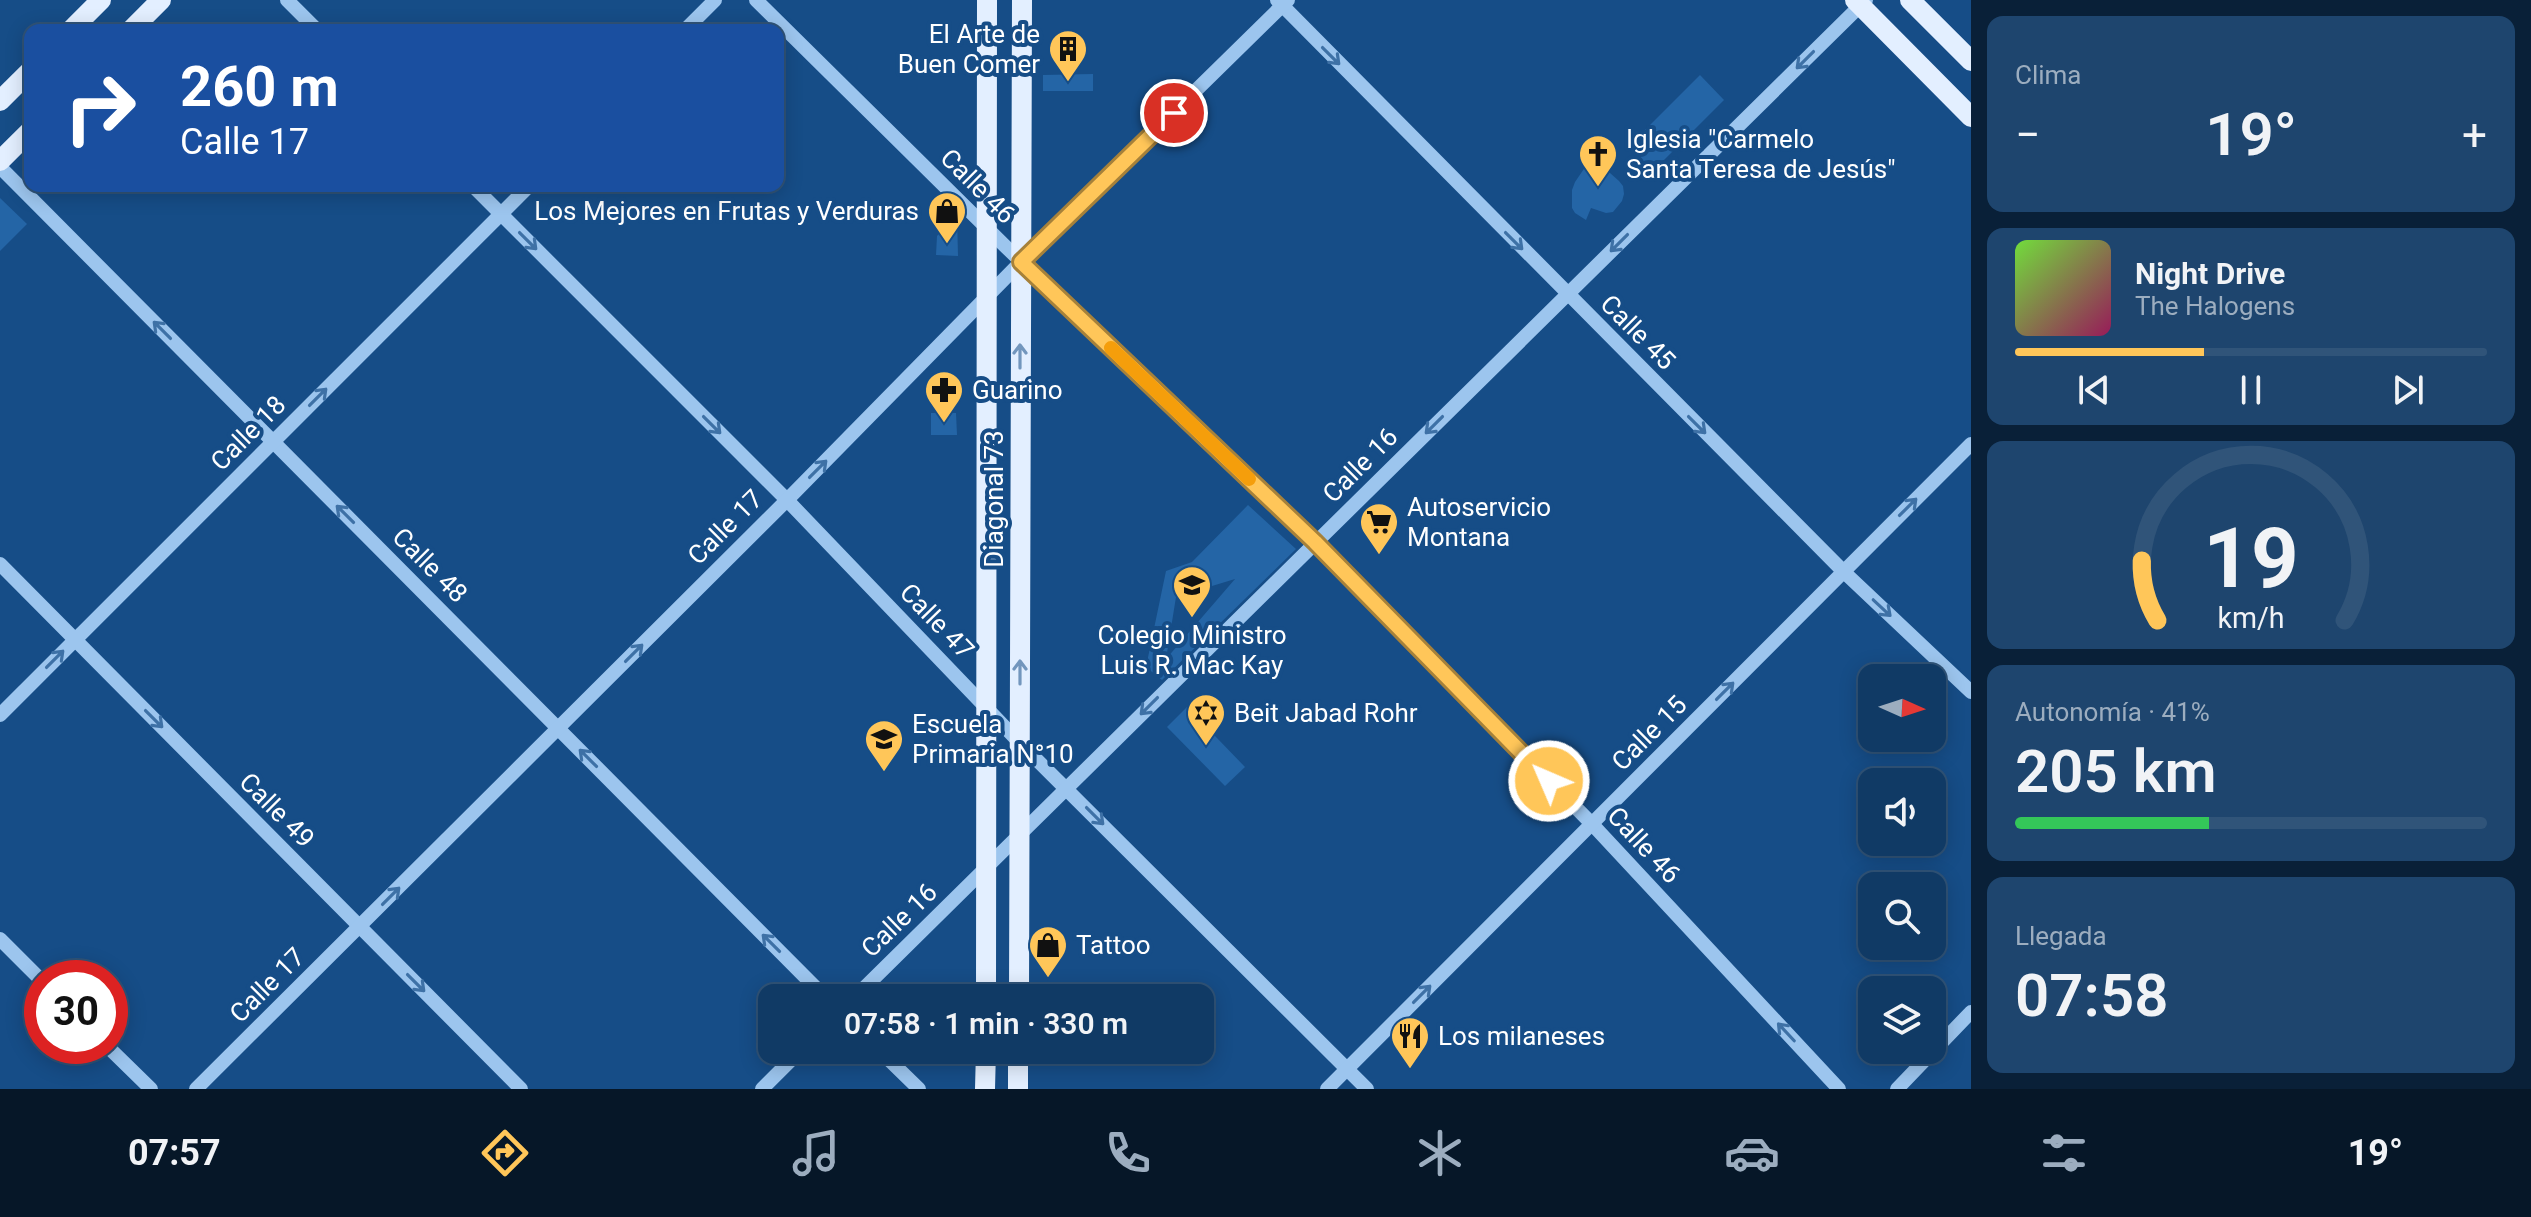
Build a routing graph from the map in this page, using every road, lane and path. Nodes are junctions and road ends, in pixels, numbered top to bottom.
1 (101, 0) edge
2 (161, 0) edge
3 (287, 0) edge
4 (715, 0) edge
5 (756, 0) edge
6 (987, 0) edge
7 (1022, 0) edge
8 (1910, 0) edge
9 (1282, 2) edge
10 (1860, 2) edge
11 (77, 24) edge
12 (137, 24) edge
13 (311, 24) edge
14 (691, 24) edge
15 (780, 24) edge
16 (784, 28) edge
17 (1971, 61) edge
18 (24, 77) edge
19 (0, 101) edge
20 (1971, 117) edge
21 (24, 138) edge
22 (0, 164) edge
23 (24, 188) edge
24 (27, 192) edge
25 (479, 192) edge
26 (523, 192) edge
27 (501, 214) junction
28 (986, 227) junction
29 (1021, 262) junction
30 (1567, 294) junction
31 (986, 299) junction
32 (273, 442) junction
33 (1971, 444) edge
34 (787, 500) junction
35 (1315, 542) junction
36 (0, 564) edge
37 (1844, 572) junction
38 (75, 640) junction
39 (1971, 692) edge
40 (986, 708) junction
41 (0, 715) edge
42 (558, 729) junction
43 (1019, 742) junction
44 (1066, 787) junction
45 (1592, 824) junction
46 (1019, 834) junction
47 (986, 869) junction
48 (360, 926) junction
49 (0, 939) edge
50 (24, 963) edge
51 (812, 984) edge
52 (868, 984) edge
53 (986, 984) edge
54 (1019, 984) edge
55 (1971, 1012) edge
56 (125, 1064) edge
57 (787, 1064) edge
58 (893, 1064) edge
59 (986, 1064) edge
60 (1018, 1064) edge
61 (1347, 1069) junction
62 (151, 1089) edge
63 (196, 1089) edge
64 (521, 1089) edge
65 (762, 1089) edge
66 (919, 1089) edge
67 (985, 1089) edge
68 (1018, 1089) edge
69 (1327, 1089) edge
70 (1367, 1089) edge
71 (1839, 1089) edge
72 (1897, 1089) edge

1 - 11 main road
2 - 12 main road
3 - 13 street
4 - 14 street
5 - 15 street, Calle 46
6 - 28 main road, Diagonal 73
7 - 29 main road, Diagonal 73
8 - 17 main road
9 - 29 street, Calle 17
9 -> 30 street, Calle 45
10 - 20 main road
10 -> 30 street, Calle 16
16 - 28 street, Calle 46
18 - 19 main road
21 - 22 main road
23 -> 22 street, Calle 48
32 -> 24 street, Calle 48
25 - 27 street, Calle 47
26 - 27 street, Calle 18
32 -> 27 street, Calle 18
27 -> 34 street, Calle 47
28 - 29 street, Calle 46
28 - 31 main road, Diagonal 73
29 - 31 street, Calle 17
29 - 35 street, Calle 46
43 -> 29 main road, Diagonal 73
30 -> 35 street, Calle 16
30 -> 37 street, Calle 45
34 -> 31 street, Calle 17
31 - 40 main road, Diagonal 73
32 - 38 street, Calle 18
42 -> 32 street, Calle 48
37 -> 33 street, Calle 15
34 - 40 street, Calle 47
42 -> 34 street, Calle 17
35 -> 44 street, Calle 16
35 - 45 street, Calle 46
36 - 38 street, Calle 49
37 -> 39 street, Calle 45
45 -> 37 street, Calle 15
41 -> 38 street, Calle 18
38 -> 48 street, Calle 49
40 - 43 street, Calle 47
40 - 47 main road, Diagonal 73
48 -> 42 street, Calle 17
51 -> 42 street, Calle 48
43 - 44 street, Calle 47
43 - 46 main road, Diagonal 73
44 - 46 street, Calle 16
44 -> 61 street, Calle 47
61 -> 45 street, Calle 15
71 -> 45 street, Calle 46
46 - 47 street, Calle 16
46 - 54 main road, Diagonal 73
47 - 52 street, Calle 16
47 - 53 main road, Diagonal 73
48 - 63 street, Calle 17
48 -> 64 street, Calle 49
49 - 50 street
55 - 72 street
56 - 62 street
57 - 65 street
58 - 66 street
59 - 67 main road
60 - 68 main road
61 - 69 street, Calle 15
61 - 70 street, Calle 47

